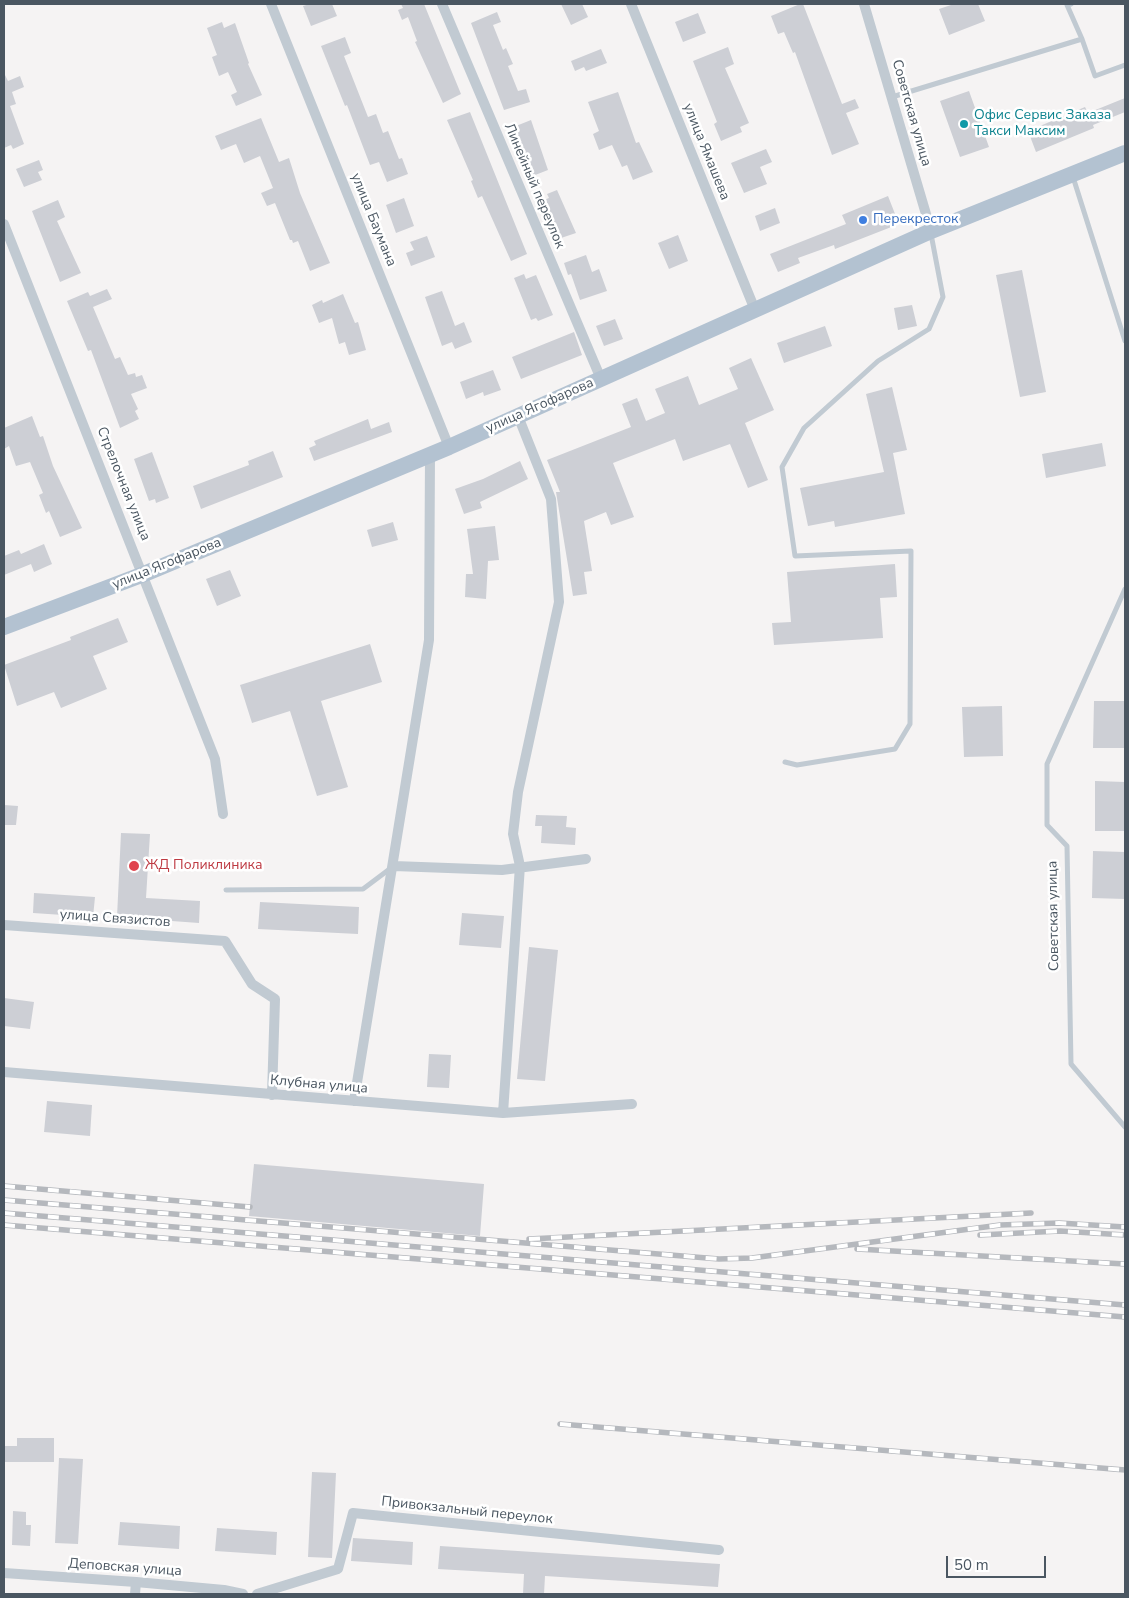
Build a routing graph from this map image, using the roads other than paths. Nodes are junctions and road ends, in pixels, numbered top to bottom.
1 (271, 4) edge
2 (442, 4) edge
3 (631, 4) edge
4 (864, 4) edge
5 (1071, 4) edge
6 (1082, 39) junction
7 (1125, 65) edge
8 (891, 98) junction
9 (1125, 153) edge
10 (1072, 174) junction
11 (4, 224) edge
12 (931, 231) junction
13 (755, 310) junction
14 (1125, 341) edge
15 (601, 379) junction
16 (518, 416) junction
17 (449, 447) junction
18 (430, 455) junction
19 (144, 574) junction
20 (1125, 589) edge
21 (4, 627) edge
22 (785, 762) dead end
23 (223, 814) dead end
24 (586, 859) dead end
25 (394, 866) junction
26 (520, 866) junction
27 (226, 890) dead end
28 (4, 925) edge
29 (4, 1072) edge
30 (272, 1094) junction
31 (354, 1101) junction
32 (632, 1104) dead end
33 (503, 1113) junction
34 (1125, 1128) edge
35 (719, 1550) dead end
36 (4, 1573) edge
37 (136, 1582) junction
38 (135, 1594) edge
39 (243, 1594) edge
40 (257, 1594) edge

1 - 17 street, улица Баумана
2 - 15 street, Линейный переулок
3 - 13 street, улица Ямашева
4 - 8 street, Советская улица
5 - 6 lane
6 - 7 lane
6 - 8 lane
8 - 12 street, Советская улица
9 - 10 main road, улица Ягофарова
10 - 12 main road, улица Ягофарова
10 - 14 lane
11 - 19 street, Стрелочная улица
12 - 13 main road, улица Ягофарова
12 - 22 lane
13 - 15 main road, улица Ягофарова
15 - 16 main road, улица Ягофарова
16 - 17 main road, улица Ягофарова
16 - 26 street
17 - 18 main road, улица Ягофарова
18 - 19 main road, улица Ягофарова
18 - 25 street
19 - 21 main road, улица Ягофарова
19 - 23 street, Стрелочная улица
20 - 34 lane, Советская улица
24 - 26 street
25 - 26 street
25 - 27 lane
25 - 31 street
26 - 33 street
28 - 30 street, улица Связистов
29 - 30 street, Клубная улица
30 - 31 street, Клубная улица
31 - 33 street, Клубная улица
32 - 33 street, Клубная улица
35 - 40 street, Привокзальный переулок
36 - 37 street, Деповская улица
37 - 38 street
37 - 39 street, Деповская улица

